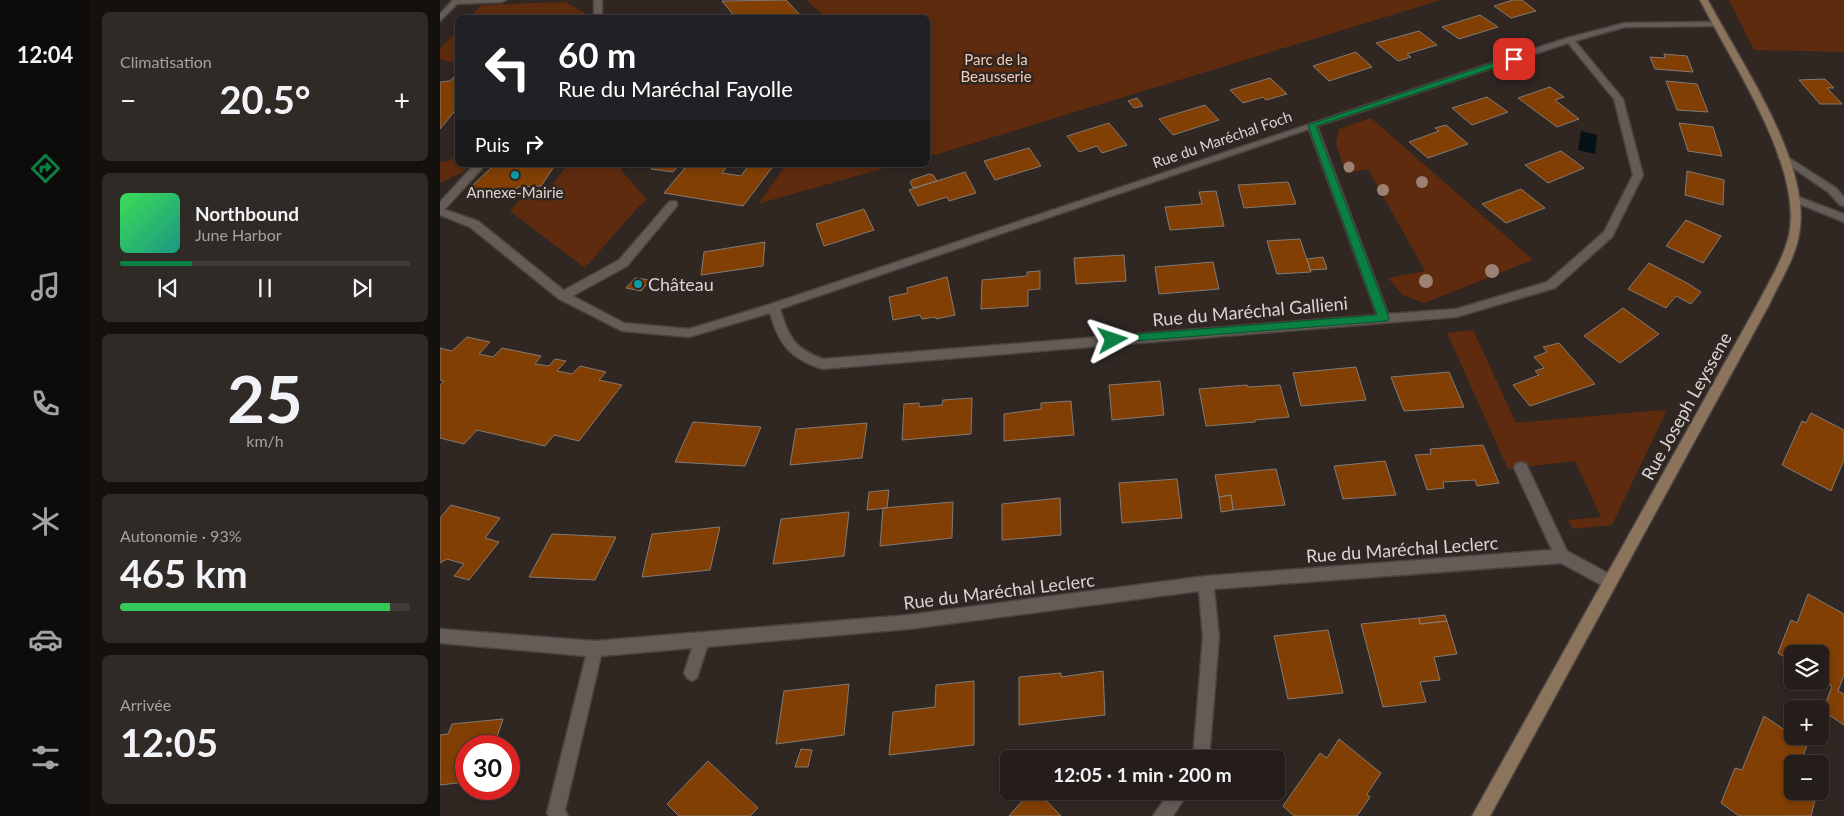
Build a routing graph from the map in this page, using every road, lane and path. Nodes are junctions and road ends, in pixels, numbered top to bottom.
1 (502, 0) edge
2 (598, 0) edge
3 (1704, 0) edge
4 (456, 1) edge
5 (598, 15) edge
6 (440, 19) edge
7 (1715, 24) junction
8 (1570, 40) junction
9 (1312, 125) junction
10 (1783, 157) junction
11 (478, 167) edge
12 (1796, 199) junction
13 (1844, 203) edge
14 (673, 204) dead end
15 (440, 209) edge
16 (1844, 218) edge
17 (563, 296) junction
18 (774, 307) junction
19 (1384, 318) junction
20 (1521, 468) dead end
21 (1562, 556) junction
22 (1610, 582) junction
23 (1206, 583) junction
24 (440, 636) edge
25 (702, 642) junction
26 (595, 649) junction
27 (692, 673) dead end
28 (1201, 750) edge
29 (1174, 800) edge
30 (559, 816) edge
31 (1162, 816) edge
32 (1481, 816) edge

1 - 4 street
2 - 5 street
3 - 7 street, Rue Joseph Leyssene
4 - 6 street
7 - 8 street, Rue du Maréchal Foch
7 - 10 street, Rue Joseph Leyssene
8 - 9 street, Rue du Maréchal Foch
8 - 19 street, Rue du Maréchal Gallieni
9 - 18 street, Rue du Maréchal Foch
9 - 19 street
10 - 12 street, Rue Joseph Leyssene
10 - 13 street
11 - 15 street
12 - 16 street
12 - 22 street, Rue Joseph Leyssene
14 - 17 street
15 - 17 street, Rue du Maréchal Foch
17 - 18 street, Rue du Maréchal Foch
18 - 19 street, Rue du Maréchal Gallieni
20 - 21 street
21 - 22 street
21 - 23 street, Rue du Maréchal Leclerc
22 - 32 street, Rue Joseph Leyssene
23 - 25 street, Rue du Maréchal Leclerc
23 - 28 street
24 - 26 street, Rue du Maréchal Leclerc
25 - 26 street, Rue du Maréchal Leclerc
25 - 27 street
26 - 30 street
29 - 31 street

